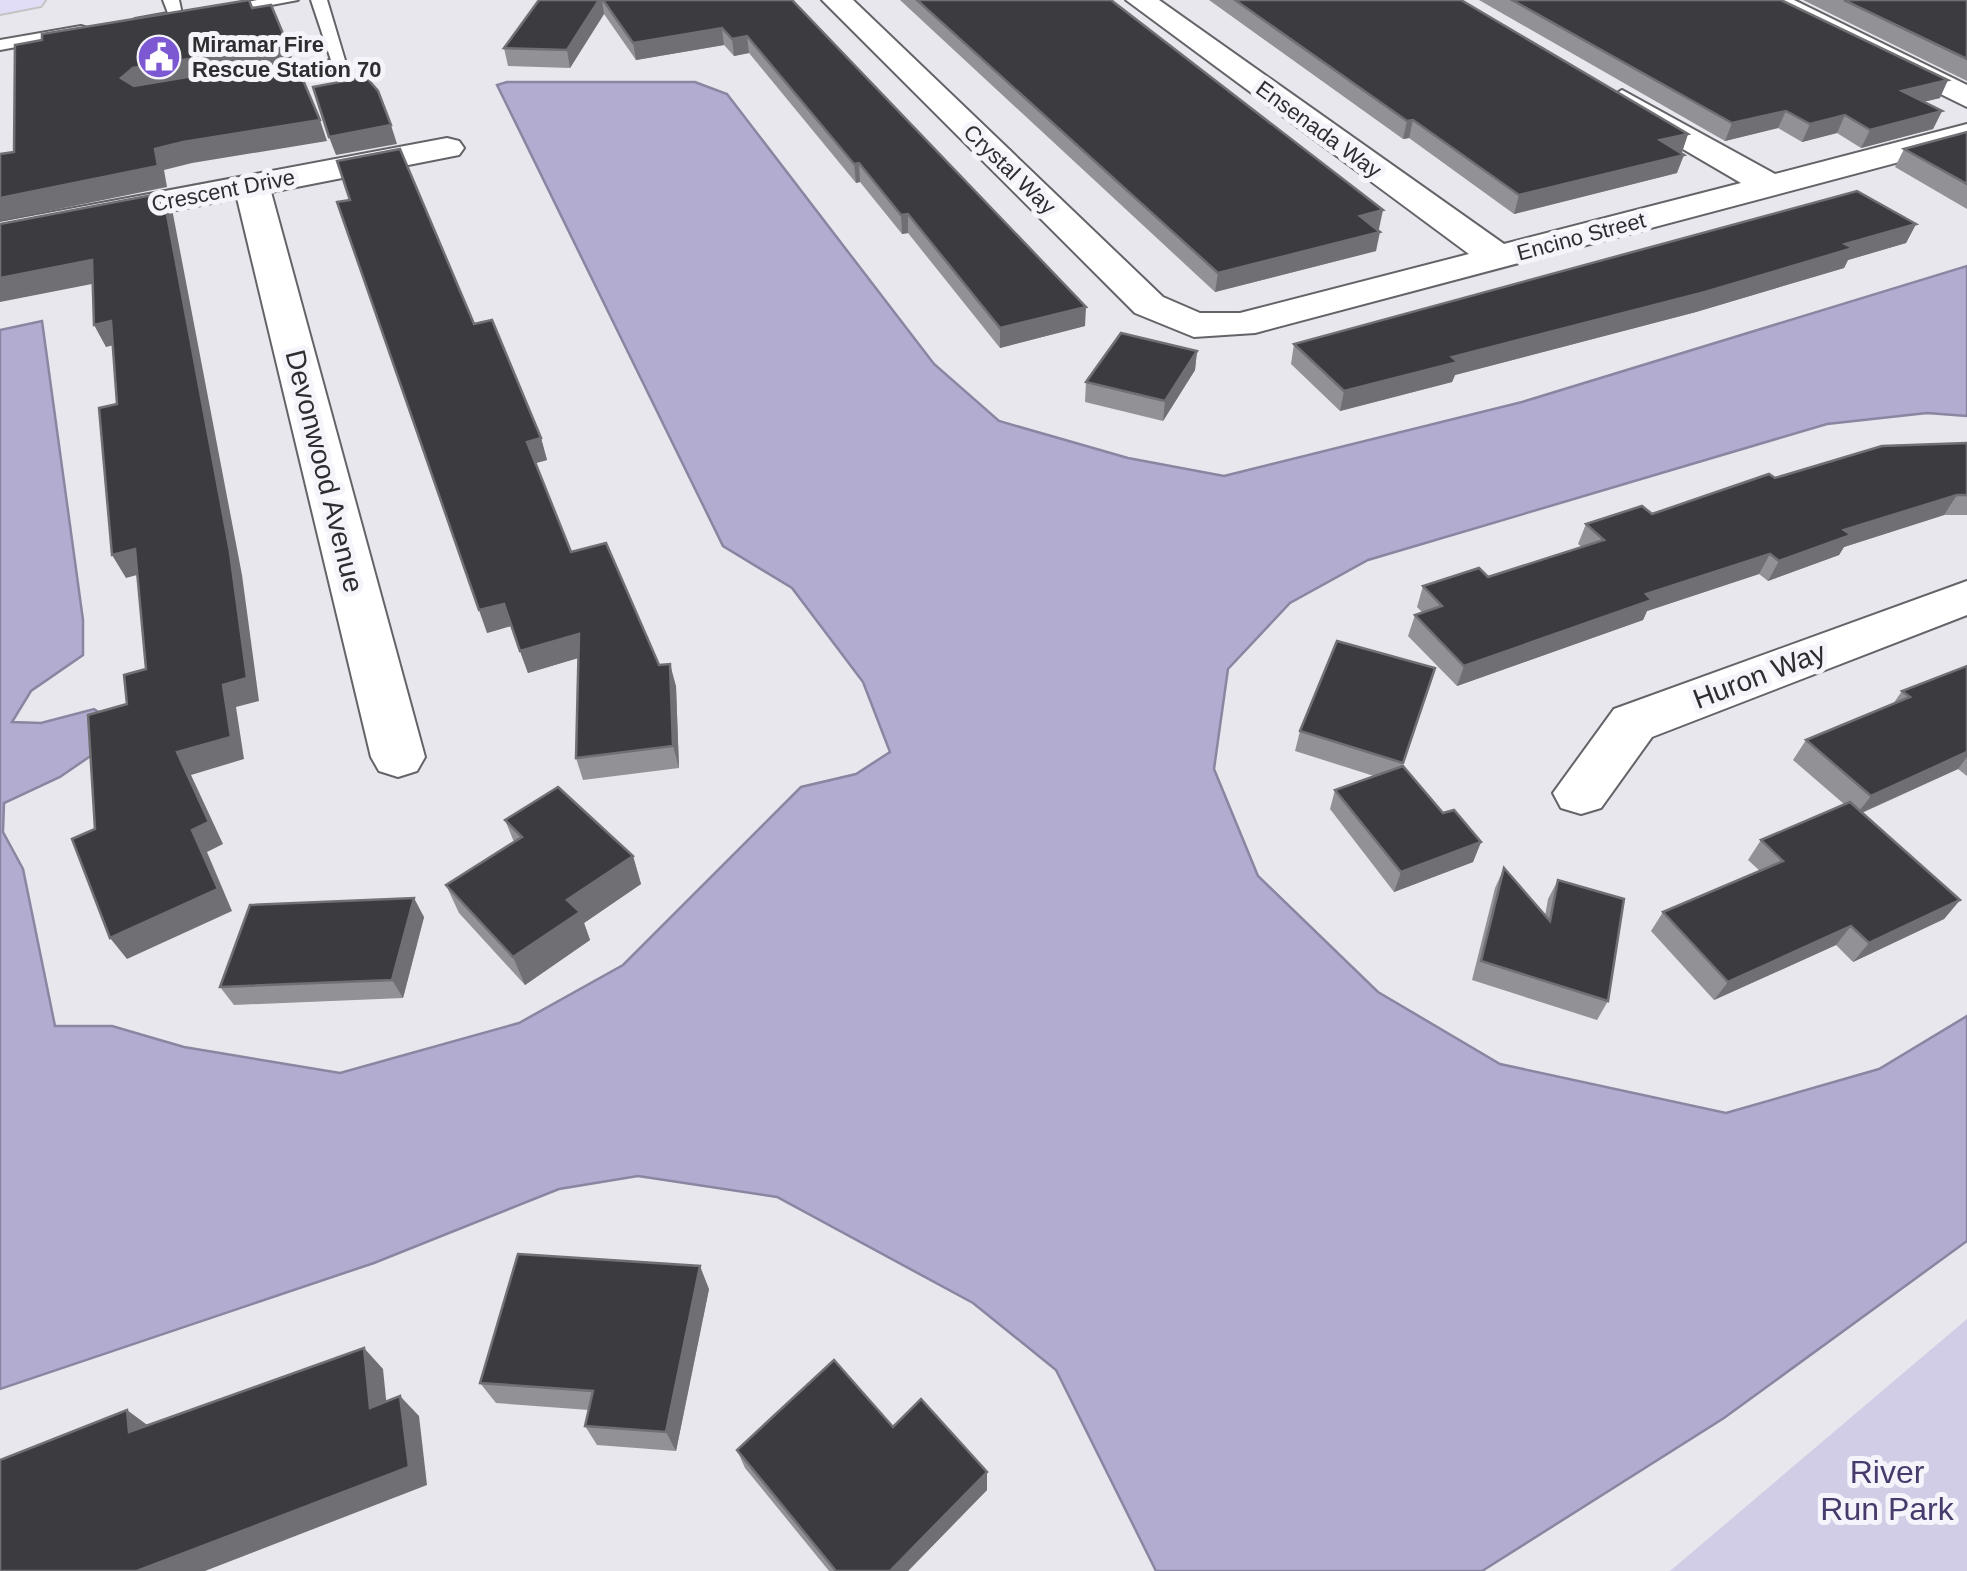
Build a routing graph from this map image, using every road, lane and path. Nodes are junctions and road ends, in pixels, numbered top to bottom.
1 (31, 0) edge
2 (290, 0) edge
3 (319, 0) edge
4 (836, 0) edge
5 (1140, 0) edge
6 (1780, 1) edge
7 (0, 5) edge
8 (174, 8) edge
9 (128, 24) edge
10 (94, 29) edge
11 (0, 45) edge
12 (233, 82) edge
13 (1602, 88) edge
14 (1967, 97) edge
15 (1967, 134) edge
16 (447, 148) dead end
17 (252, 184) junction
18 (1770, 186) junction
19 (0, 233) edge
20 (1499, 258) junction
21 (1194, 325) joint
22 (1967, 597) edge
23 (398, 757) dead end
24 (1581, 793) dead end

1 - 7 main road
2 - 8 lane
3 - 12 lane
4 - 21 street, Crystal Way
5 - 20 street, Ensenada Way
6 - 14 street
8 - 9 lane
10 - 11 lane
13 - 18 street
15 - 18 street, Encino Street
16 - 17 street, Crescent Drive
17 - 19 street, Crescent Drive
17 - 23 street, Devonwood Avenue
18 - 20 street, Encino Street
20 - 21 street, Encino Street
22 - 24 street, Huron Way

